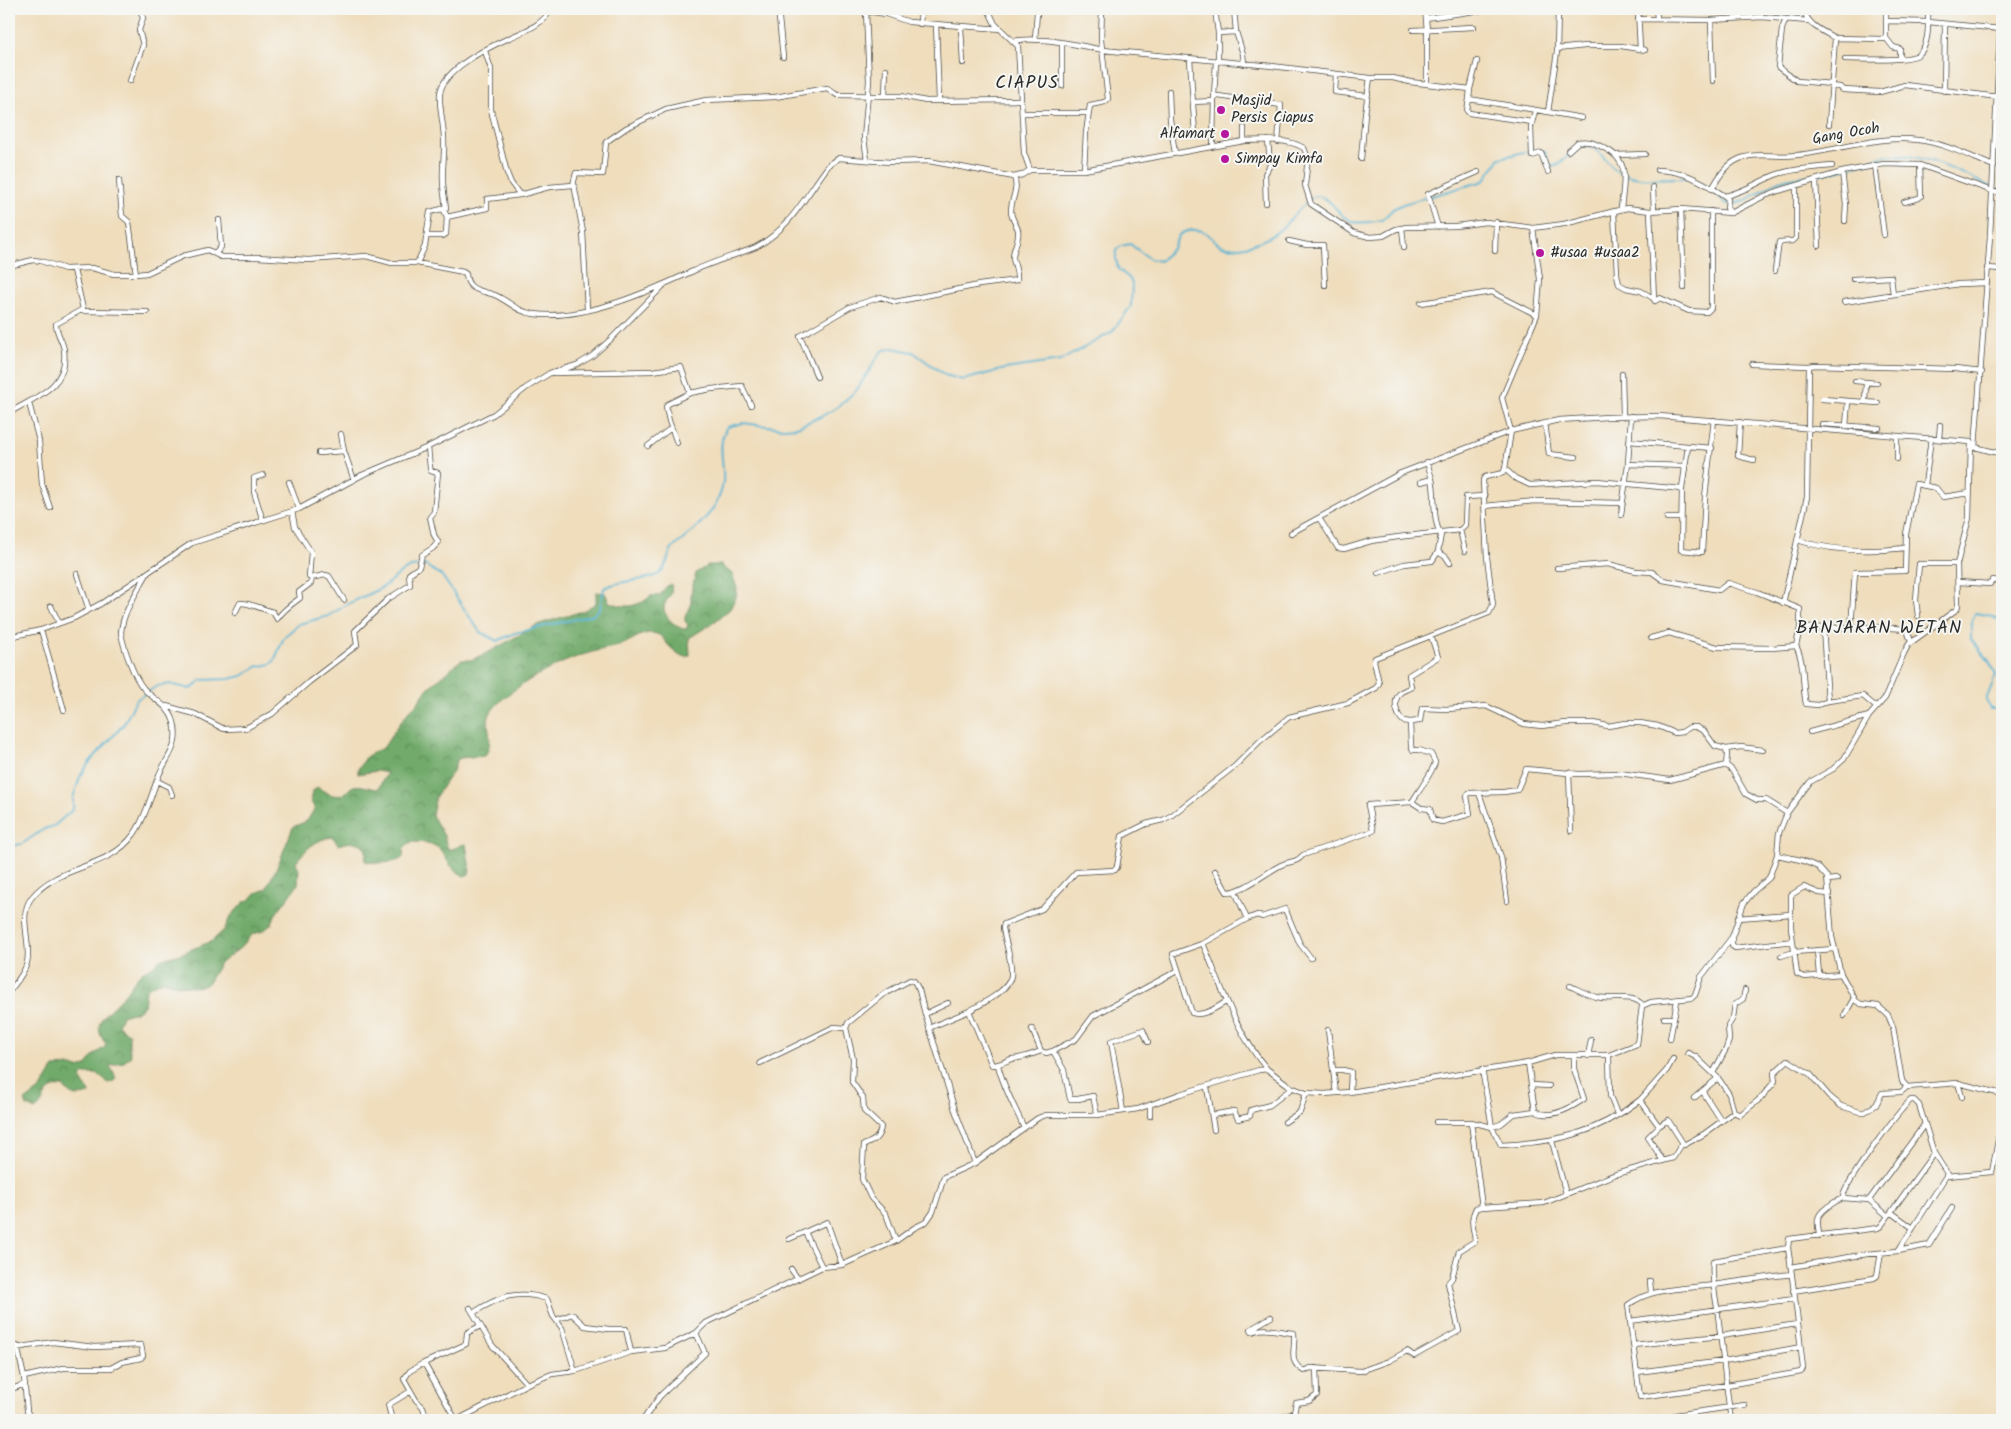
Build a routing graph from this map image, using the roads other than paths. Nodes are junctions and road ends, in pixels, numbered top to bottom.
1 (99, 9) edge
2 (119, 9) edge
3 (140, 9) edge
4 (551, 9) edge
5 (778, 9) edge
6 (856, 9) edge
7 (921, 9) edge
8 (988, 9) edge
9 (1102, 9) edge
10 (1215, 9) edge
11 (1234, 9) edge
12 (1425, 9) edge
13 (1558, 9) edge
14 (1638, 9) edge
15 (1656, 9) edge
16 (1802, 9) edge
17 (1886, 9) edge
18 (1928, 9) edge
19 (2001, 9) edge
20 (866, 10) junction
21 (1482, 10) dead end
22 (1037, 12) dead end
23 (1426, 18) junction
24 (1657, 18) junction
25 (1638, 19) junction
26 (1711, 20) junction
27 (1786, 20) junction
28 (1808, 21) junction
29 (1886, 21) junction
30 (1928, 22) junction
31 (920, 24) junction
32 (936, 24) junction
33 (1945, 24) junction
34 (961, 27) junction
35 (1474, 27) dead end
36 (1001, 29) junction
37 (2001, 29) edge
38 (1413, 30) dead end
39 (1427, 30) junction
40 (1236, 32) junction
41 (1218, 33) junction
42 (1835, 38) junction
43 (1886, 38) junction
44 (1035, 40) junction
45 (1014, 41) junction
46 (1062, 43) junction
47 (1557, 49) junction
48 (1640, 49) junction
49 (1103, 50) junction
50 (1645, 50) dead end
51 (485, 51) junction
52 (783, 57) dead end
53 (1190, 59) junction
54 (1845, 59) dead end
55 (1900, 59) junction
56 (1477, 61) dead end
57 (1217, 62) junction
58 (963, 63) dead end
59 (1244, 64) junction
60 (886, 69) dead end
61 (1336, 75) junction
62 (1370, 78) junction
63 (130, 81) dead end
64 (1713, 81) dead end
65 (1427, 84) junction
66 (1832, 85) junction
67 (1062, 86) dead end
68 (1470, 90) junction
69 (1944, 90) junction
70 (1170, 91) dead end
71 (868, 95) junction
72 (885, 96) junction
73 (1368, 96) junction
74 (1214, 98) junction
75 (1469, 99) junction
76 (1021, 100) junction
77 (1999, 100) edge
78 (939, 101) junction
79 (1192, 102) junction
80 (1536, 111) junction
81 (1548, 112) junction
82 (1022, 113) junction
83 (1088, 113) junction
84 (1582, 118) dead end
85 (1532, 122) junction
86 (1829, 124) dead end
87 (1244, 128) dead end
88 (1195, 134) dead end
89 (1268, 140) junction
90 (1244, 141) junction
91 (1278, 142) junction
92 (1213, 146) junction
93 (1568, 151) dead end
94 (1175, 154) junction
95 (1646, 154) dead end
96 (1617, 156) junction
97 (866, 160) junction
98 (1361, 160) dead end
99 (1875, 165) junction
100 (1920, 165) junction
101 (1832, 166) dead end
102 (1994, 166) junction
103 (1030, 170) junction
104 (1084, 170) junction
105 (1657, 170) dead end
106 (1478, 172) dead end
107 (1548, 172) dead end
108 (1842, 172) junction
109 (1014, 177) junction
110 (119, 180) dead end
111 (1816, 180) junction
112 (574, 184) junction
113 (1796, 186) junction
114 (1654, 187) dead end
115 (1993, 187) junction
116 (1712, 189) junction
117 (2002, 193) edge
118 (520, 195) junction
119 (1726, 197) junction
120 (1904, 202) dead end
121 (1266, 203) dead end
122 (443, 208) junction
123 (1621, 209) junction
124 (1681, 209) junction
125 (1711, 210) junction
126 (1652, 211) junction
127 (1729, 211) junction
128 (1614, 212) junction
129 (447, 217) junction
130 (219, 220) dead end
131 (1845, 221) dead end
132 (1496, 222) junction
133 (1438, 227) junction
134 (1402, 228) junction
135 (1533, 228) junction
136 (1884, 235) dead end
137 (427, 236) junction
138 (1289, 241) dead end
139 (1818, 246) dead end
140 (1404, 247) dead end
141 (1495, 251) dead end
142 (215, 254) junction
143 (417, 262) junction
144 (9, 266) edge
145 (1987, 268) junction
146 (2002, 269) edge
147 (74, 270) junction
148 (1775, 271) dead end
149 (136, 274) junction
150 (1853, 279) dead end
151 (1987, 283) junction
152 (665, 284) junction
153 (1325, 284) dead end
154 (1684, 288) dead end
155 (1893, 294) junction
156 (1654, 301) junction
157 (1421, 302) dead end
158 (1844, 302) dead end
159 (588, 309) junction
160 (82, 311) junction
161 (147, 312) dead end
162 (1537, 315) junction
163 (1752, 364) dead end
164 (1809, 366) junction
165 (1982, 372) junction
166 (550, 373) junction
167 (1622, 374) dead end
168 (817, 377) dead end
169 (1855, 381) dead end
170 (1866, 382) junction
171 (1877, 383) dead end
172 (690, 393) junction
173 (1822, 399) dead end
174 (1848, 401) junction
175 (1865, 402) junction
176 (28, 403) junction
177 (1878, 403) dead end
178 (751, 405) dead end
179 (1592, 410) dead end
180 (9, 413) edge
181 (1623, 416) junction
182 (1630, 416) junction
183 (1593, 418) junction
184 (1714, 420) junction
185 (1740, 422) junction
186 (1545, 423) junction
187 (1822, 424) dead end
188 (1940, 425) dead end
189 (1846, 426) junction
190 (671, 428) junction
191 (1808, 428) junction
192 (1879, 428) dead end
193 (1511, 431) junction
194 (1846, 432) junction
195 (341, 434) dead end
196 (1897, 436) junction
197 (1931, 438) junction
198 (1939, 439) junction
199 (1629, 441) junction
200 (1971, 442) junction
201 (678, 443) dead end
202 (648, 446) dead end
203 (1688, 446) junction
204 (428, 447) junction
205 (1712, 448) junction
206 (1975, 448) junction
207 (344, 451) junction
208 (319, 453) dead end
209 (2002, 454) edge
210 (1576, 457) dead end
211 (1897, 459) dead end
212 (1754, 460) dead end
213 (1427, 462) junction
214 (1628, 464) junction
215 (1684, 466) junction
216 (1505, 469) junction
217 (263, 476) dead end
218 (1432, 479) junction
219 (354, 480) junction
220 (289, 482) dead end
221 (1421, 482) dead end
222 (1625, 482) junction
223 (1925, 485) junction
224 (1682, 489) junction
225 (1969, 493) junction
226 (1485, 496) junction
227 (1623, 503) junction
228 (1485, 506) junction
229 (50, 508) dead end
230 (299, 509) junction
231 (292, 511) junction
232 (1621, 515) dead end
233 (1318, 518) junction
234 (1667, 518) dead end
235 (1680, 518) junction
236 (262, 521) junction
237 (1460, 530) junction
238 (1291, 533) dead end
239 (1441, 534) junction
240 (1797, 540) junction
241 (1905, 548) junction
242 (1465, 551) dead end
243 (1438, 552) junction
244 (1450, 563) dead end
245 (1957, 564) junction
246 (1557, 568) dead end
247 (147, 573) junction
248 (77, 574) dead end
249 (1378, 574) dead end
250 (312, 578) junction
251 (1958, 582) junction
252 (2002, 582) edge
253 (344, 600) dead end
254 (1783, 603) junction
255 (51, 606) dead end
256 (89, 610) junction
257 (235, 613) dead end
258 (1918, 616) dead end
259 (59, 623) junction
260 (1800, 628) junction
261 (1823, 628) junction
262 (1851, 628) junction
263 (41, 630) junction
264 (1431, 636) junction
265 (9, 638) edge
266 (1651, 638) dead end
267 (1911, 642) junction
268 (1796, 646) junction
269 (1828, 701) junction
270 (165, 706) junction
271 (1876, 707) junction
272 (64, 710) dead end
273 (1870, 716) junction
274 (1410, 722) junction
275 (1810, 732) dead end
276 (1726, 749) junction
277 (1763, 750) dead end
278 (1726, 765) junction
279 (1568, 772) junction
280 (157, 780) junction
281 (1479, 793) junction
282 (172, 795) dead end
283 (1412, 802) junction
284 (1787, 813) junction
285 (1571, 831) dead end
286 (1777, 855) junction
287 (1215, 871) dead end
288 (1837, 879) dead end
289 (1828, 880) junction
290 (1235, 891) junction
291 (1829, 894) junction
292 (1507, 901) dead end
293 (1791, 914) junction
294 (1738, 918) junction
295 (1247, 920) junction
296 (1732, 937) junction
297 (1792, 941) junction
298 (1204, 942) junction
299 (1834, 949) junction
300 (1817, 950) junction
301 (1794, 952) junction
302 (1781, 956) dead end
303 (1311, 958) dead end
304 (1177, 971) junction
305 (1841, 974) junction
306 (1819, 976) junction
307 (1570, 986) dead end
308 (1745, 990) dead end
309 (9, 992) edge
310 (1854, 998) junction
311 (1677, 1000) junction
312 (1227, 1001) junction
313 (948, 1003) dead end
314 (1644, 1004) junction
315 (969, 1011) junction
316 (924, 1014) junction
317 (1844, 1016) dead end
318 (1664, 1018) dead end
319 (1674, 1018) junction
320 (846, 1028) junction
321 (929, 1028) junction
322 (1032, 1028) dead end
323 (1328, 1030) dead end
324 (1591, 1040) dead end
325 (1670, 1040) dead end
326 (1148, 1042) dead end
327 (1041, 1051) junction
328 (1053, 1051) junction
329 (1688, 1054) dead end
330 (1574, 1055) junction
331 (1609, 1055) junction
332 (1588, 1056) junction
333 (1673, 1059) dead end
334 (1528, 1062) junction
335 (760, 1063) dead end
336 (998, 1065) junction
337 (1267, 1069) junction
338 (1482, 1069) junction
339 (1334, 1070) junction
340 (1713, 1073) junction
341 (1718, 1078) junction
342 (1958, 1082) junction
343 (1532, 1085) junction
344 (1549, 1086) dead end
345 (1207, 1087) junction
346 (1292, 1088) junction
347 (1906, 1088) junction
348 (1350, 1092) junction
349 (1703, 1092) junction
350 (1306, 1093) junction
351 (1336, 1093) junction
352 (2002, 1094) edge
353 (1962, 1097) dead end
354 (1694, 1098) dead end
355 (1640, 1100) junction
356 (1150, 1106) junction
357 (1122, 1111) junction
358 (1535, 1111) junction
359 (1734, 1112) junction
360 (1617, 1114) junction
361 (1097, 1115) junction
362 (1212, 1115) junction
363 (1150, 1116) dead end
364 (2002, 1119) edge
365 (1721, 1120) junction
366 (1285, 1122) dead end
367 (1436, 1122) dead end
368 (1470, 1122) junction
369 (1924, 1125) junction
370 (1659, 1126) junction
371 (1492, 1127) junction
372 (1024, 1128) junction
373 (1214, 1130) dead end
374 (1552, 1141) junction
375 (1682, 1144) junction
376 (1934, 1153) junction
377 (1663, 1162) junction
378 (975, 1163) junction
379 (1948, 1175) junction
380 (1566, 1194) junction
381 (1843, 1198) junction
382 (1869, 1200) junction
383 (1482, 1207) junction
384 (1952, 1208) dead end
385 (1890, 1214) junction
386 (1913, 1228) junction
387 (805, 1232) junction
388 (1819, 1236) junction
389 (789, 1239) dead end
390 (896, 1242) junction
391 (1788, 1248) junction
392 (1898, 1251) junction
393 (1881, 1253) junction
394 (842, 1265) junction
395 (822, 1267) junction
396 (1791, 1267) junction
397 (791, 1268) dead end
398 (1792, 1274) junction
399 (798, 1279) junction
400 (1650, 1281) dead end
401 (1714, 1285) junction
402 (1793, 1291) junction
403 (1651, 1293) junction
404 (1794, 1299) junction
405 (470, 1308) dead end
406 (1717, 1308) junction
407 (473, 1313) junction
408 (1271, 1317) dead end
409 (556, 1320) junction
410 (1630, 1320) junction
411 (1798, 1324) junction
412 (480, 1326) junction
413 (696, 1333) junction
414 (1721, 1336) junction
415 (1633, 1345) junction
416 (17, 1346) junction
417 (1801, 1347) junction
418 (9, 1349) edge
419 (631, 1352) junction
420 (1724, 1361) junction
421 (422, 1364) junction
422 (1316, 1368) junction
423 (575, 1371) junction
424 (1637, 1372) junction
425 (24, 1377) junction
426 (25, 1384) junction
427 (527, 1384) junction
428 (1727, 1385) junction
429 (9, 1390) edge
430 (411, 1391) junction
431 (1745, 1405) dead end
432 (1730, 1408) junction
433 (1675, 1415) dead end
434 (30, 1420) edge
435 (392, 1420) edge
436 (427, 1420) edge
437 (457, 1420) edge
438 (643, 1420) edge
439 (1272, 1420) edge
440 (1731, 1420) edge

1 - 2 street
3 - 63 street
4 - 51 street
5 - 52 street
6 - 20 street
7 - 31 street
8 - 36 street
9 - 49 street
10 - 41 street
11 - 40 street
12 - 23 street
13 - 47 street
14 - 25 street
15 - 24 street
16 - 28 street
17 - 29 street
18 - 30 street
19 - 37 street
20 - 31 street
20 - 71 street
21 - 23 street
22 - 44 street
23 - 39 street
24 - 25 street
24 - 26 street
25 - 48 street
26 - 27 street
26 - 64 street
27 - 28 street
27 - 66 street
28 - 42 street
29 - 30 street
29 - 43 street
30 - 33 street
30 - 55 street
31 - 32 street
32 - 34 street
32 - 78 street
33 - 37 street
33 - 69 street
34 - 36 street
34 - 58 street
35 - 39 street
36 - 45 street
37 - 77 street
38 - 39 street
39 - 65 street
40 - 41 street
40 - 59 street
41 - 57 street
42 - 43 street
42 - 66 street
43 - 55 street
44 - 45 street
44 - 46 street
45 - 76 street
46 - 49 street
46 - 67 street
47 - 48 street
47 - 81 street
48 - 50 street
49 - 53 street
49 - 83 street
51 - 118 street
51 - 122 street
53 - 57 street
53 - 79 street
54 - 55 street
56 - 68 street
57 - 59 street
57 - 74 street
59 - 61 street
60 - 72 street
61 - 62 street
61 - 73 street
62 - 65 street
62 - 73 street
65 - 68 street
66 - 69 street
66 - 86 street
68 - 75 street
69 - 77 street
70 - 94 street
71 - 72 street
71 - 97 street
71 - 112 street
72 - 78 street
73 - 98 street
74 - 79 street
74 - 91 street
74 - 92 street
75 - 80 street
75 - 85 street
76 - 78 street
76 - 82 street
77 - 102 street
79 - 88 street
80 - 81 street
80 - 85 street
81 - 84 street
82 - 83 street
82 - 103 street
83 - 104 street
85 - 107 street
87 - 90 street
89 - 90 street
89 - 91 street
89 - 121 street
90 - 92 street
91 - 134 street
92 - 94 street
93 - 96 street
94 - 104 street
95 - 96 street
96 - 123 street
97 - 109 street
97 - 152 street
99 - 100 street
99 - 108 street
99 - 136 street
100 - 115 street
100 - 120 street
101 - 119 street
102 - 115 street
102 - 116 street, Gang Ocoh
103 - 104 street
103 - 109 street
105 - 116 street
106 - 133 street
108 - 111 street
108 - 131 street
109 - 168 street
110 - 149 street
111 - 113 street
111 - 139 street
112 - 118 street
112 - 159 street
113 - 127 street
113 - 148 street
114 - 126 street
115 - 117 street
115 - 145 street
116 - 119 street
118 - 129 street
119 - 127 street
122 - 129 street
122 - 137 street
123 - 126 street
123 - 128 street
124 - 125 street
124 - 126 street
124 - 154 street
125 - 127 street
125 - 156 street
126 - 156 street
128 - 135 street
128 - 156 street
129 - 137 street
130 - 142 street
132 - 133 street
132 - 135 street
132 - 141 street
133 - 134 street
134 - 140 street
135 - 162 street
137 - 143 street
138 - 153 street
142 - 143 street
142 - 149 street
143 - 159 street
144 - 147 street
145 - 146 street
145 - 151 street
147 - 149 street
147 - 160 street
150 - 155 street
151 - 155 street
151 - 165 street
152 - 159 street
152 - 166 street
155 - 158 street
157 - 162 street
160 - 161 street
160 - 176 street
162 - 193 street
163 - 164 street
164 - 165 street
164 - 191 street
165 - 206 street
166 - 172 street
166 - 204 street
167 - 181 street
169 - 170 street
170 - 171 street
170 - 175 street
172 - 178 street
172 - 190 street
173 - 174 street
174 - 175 street
174 - 189 street
175 - 177 street
176 - 180 street
176 - 229 street
179 - 183 street
181 - 182 street
181 - 183 street
182 - 184 street
182 - 199 street
183 - 186 street
184 - 185 street
184 - 205 street
185 - 191 street
185 - 212 street
186 - 193 street
186 - 210 street
187 - 189 street
188 - 198 street
189 - 192 street
189 - 194 street
190 - 201 street
190 - 202 street
191 - 194 street
191 - 240 street
193 - 213 street
193 - 216 street
194 - 196 street
195 - 207 street
196 - 197 street
196 - 211 street
197 - 198 street
197 - 223 street
198 - 200 street
199 - 203 street
199 - 214 street
200 - 206 street
200 - 225 street
203 - 205 street
203 - 215 street
204 - 219 street
204 - 270 street
205 - 235 street
206 - 209 street
207 - 208 street
207 - 219 street
213 - 218 street
213 - 233 street
214 - 215 street
214 - 222 street
215 - 224 street
216 - 222 street
216 - 226 street
217 - 236 street
218 - 221 street
218 - 239 street
219 - 230 street
220 - 230 street
222 - 224 street
222 - 227 street
223 - 225 street
223 - 241 street
224 - 235 street
225 - 245 street
226 - 228 street
226 - 237 street
227 - 228 street
227 - 232 street
228 - 264 street
230 - 231 street
231 - 236 street
231 - 250 street
233 - 238 street
233 - 239 street
234 - 235 street
236 - 247 street
237 - 239 street
237 - 242 street
239 - 243 street
240 - 241 street
240 - 254 street
241 - 262 street
243 - 244 street
243 - 249 street
245 - 251 street
245 - 258 street
246 - 254 street
247 - 256 street
247 - 270 street
248 - 256 street
250 - 253 street
250 - 257 street
251 - 252 street
251 - 267 street
254 - 260 street
255 - 259 street
256 - 259 street
259 - 263 street
260 - 261 street
260 - 268 street
261 - 262 street
261 - 269 street
262 - 267 street
263 - 265 street
263 - 272 street
264 - 274 street
264 - 315 street
266 - 268 street
267 - 271 street
268 - 269 street
269 - 271 street
270 - 280 street
271 - 273 street
273 - 275 street
273 - 284 street
274 - 276 street
274 - 283 street
276 - 277 street
276 - 278 street
278 - 279 street
278 - 284 street
279 - 281 street
279 - 285 street
280 - 282 street
280 - 309 street
281 - 283 street
281 - 292 street
283 - 290 street
284 - 286 street
286 - 289 street
286 - 294 street
287 - 290 street
288 - 289 street
289 - 291 street
290 - 295 street
291 - 293 street
291 - 299 street
293 - 294 street
293 - 297 street
294 - 296 street
295 - 298 street
295 - 303 street
296 - 297 street
296 - 311 street
297 - 301 street
298 - 304 street
298 - 312 street
299 - 300 street
299 - 305 street
300 - 301 street
300 - 306 street
301 - 302 street
301 - 306 street
304 - 312 street
304 - 328 street
305 - 306 street
305 - 310 street
307 - 314 street
308 - 340 street
310 - 317 street
310 - 347 street
311 - 314 street
311 - 319 street
312 - 337 street
313 - 316 street
314 - 331 street
315 - 321 street
315 - 336 street
316 - 320 street
316 - 321 street
318 - 319 street
319 - 325 street
320 - 335 street
320 - 390 street
321 - 378 street
322 - 327 street
323 - 339 street
324 - 332 street
326 - 357 street
327 - 328 street
327 - 336 street
328 - 361 street
329 - 340 street
330 - 332 street
330 - 334 street
330 - 358 street
331 - 332 street
331 - 360 street
333 - 355 street
334 - 338 street
334 - 343 street
336 - 372 street
337 - 345 street
337 - 346 street
338 - 348 street
338 - 371 street
339 - 348 street
339 - 351 street
340 - 341 street
341 - 349 street
341 - 359 street
342 - 347 street
342 - 352 street
342 - 353 street
343 - 344 street
343 - 358 street
345 - 356 street
345 - 362 street
346 - 350 street
346 - 362 street
347 - 359 street
348 - 351 street
349 - 354 street
349 - 365 street
350 - 351 street
350 - 366 street
355 - 360 street
355 - 370 street
356 - 357 street
356 - 363 street
357 - 361 street
358 - 371 street
359 - 365 street
360 - 374 street
361 - 372 street
362 - 373 street
364 - 379 street
365 - 375 street
367 - 368 street
368 - 371 street
368 - 383 street
369 - 376 street
369 - 381 street
369 - 382 street
370 - 375 street
370 - 377 street
371 - 374 street
372 - 378 street
374 - 380 street
375 - 377 street
376 - 379 street
376 - 385 street
377 - 380 street
378 - 390 street
379 - 386 street
380 - 383 street
381 - 382 street
381 - 388 street
382 - 385 street
383 - 422 street
384 - 392 street
385 - 386 street
385 - 388 street
386 - 392 street
387 - 389 street
387 - 394 street
387 - 395 street
388 - 391 street
390 - 394 street
391 - 396 street
391 - 401 street
392 - 393 street
393 - 396 street
393 - 402 street
394 - 395 street
395 - 399 street
396 - 398 street
397 - 399 street
398 - 401 street
398 - 402 street
399 - 413 street
400 - 403 street
401 - 403 street
401 - 406 street
402 - 404 street
403 - 410 street
404 - 406 street
404 - 411 street
405 - 407 street
406 - 410 street
406 - 414 street
407 - 409 street
407 - 412 street
408 - 422 street
409 - 419 street
409 - 423 street
410 - 415 street
411 - 414 street
411 - 417 street
412 - 421 street
412 - 427 street
413 - 419 street
413 - 438 street
414 - 415 street
414 - 420 street
415 - 424 street
416 - 418 street
416 - 425 street
416 - 425 street
417 - 420 street
417 - 428 street
419 - 423 street
420 - 424 street
420 - 428 street
421 - 430 street
421 - 437 street
422 - 439 street
423 - 427 street
424 - 428 street
425 - 426 street
426 - 429 street
426 - 434 street
427 - 437 street
428 - 432 street
430 - 435 street
430 - 436 street
431 - 432 street
432 - 433 street
432 - 440 street

